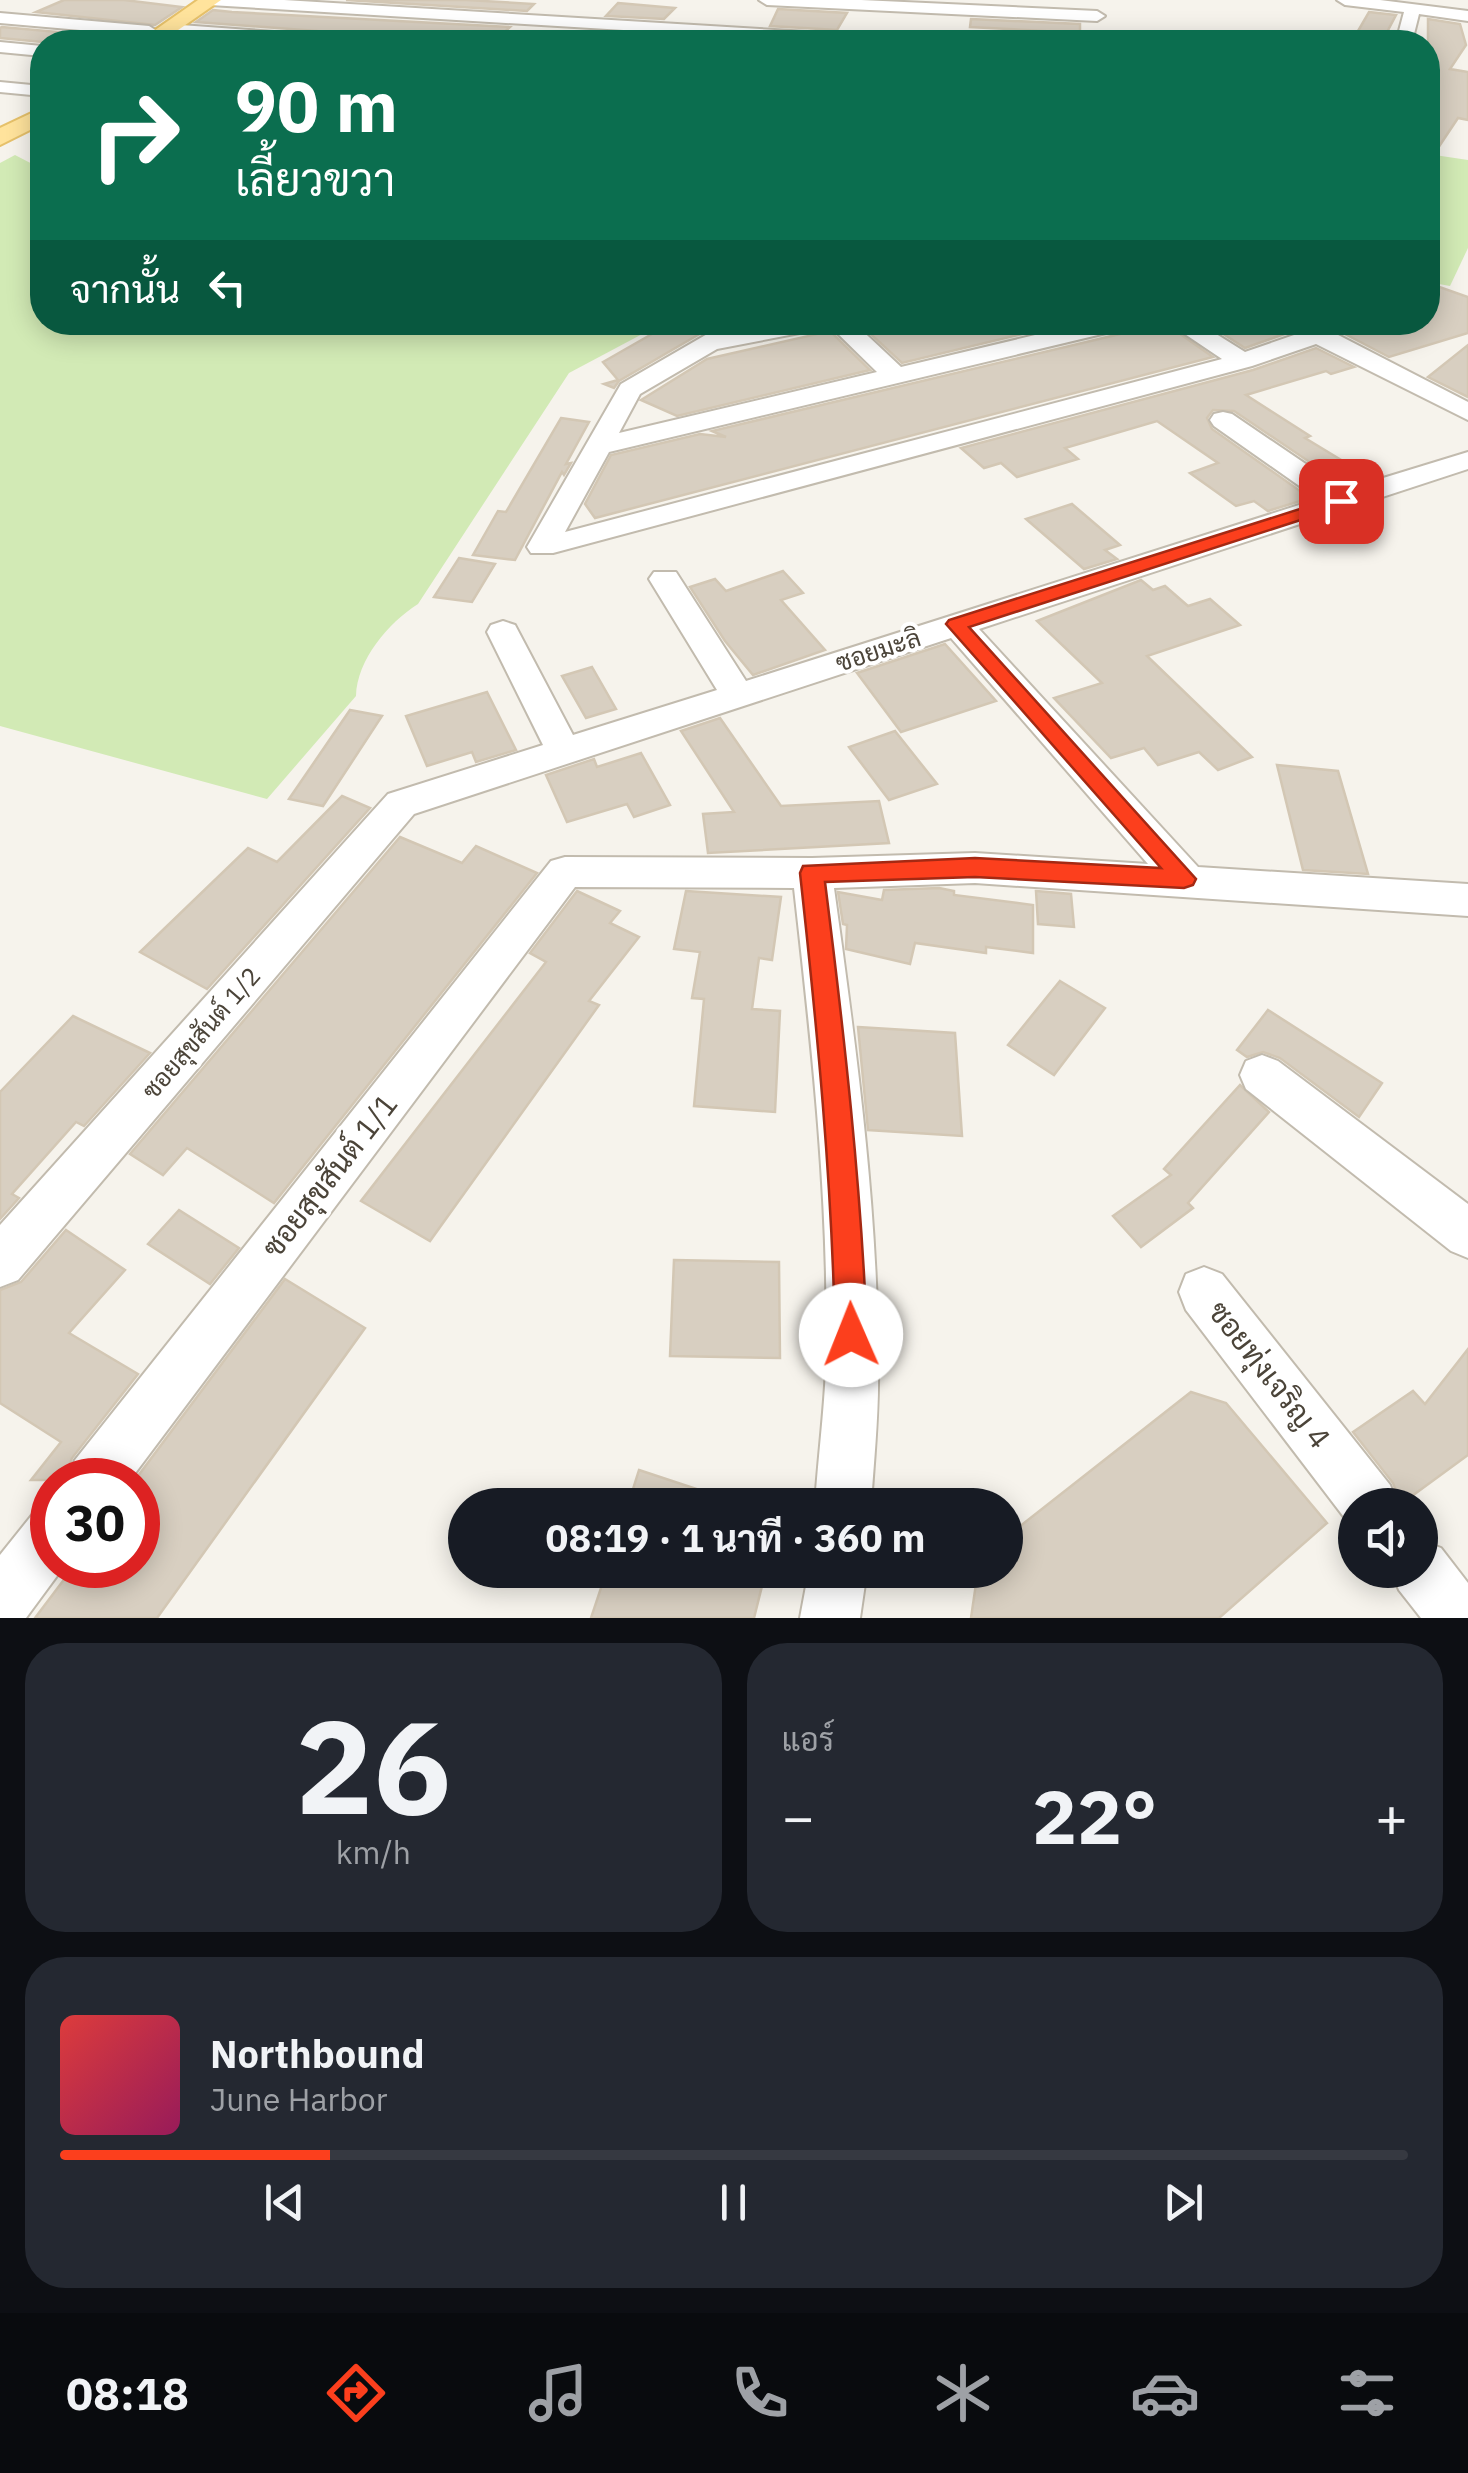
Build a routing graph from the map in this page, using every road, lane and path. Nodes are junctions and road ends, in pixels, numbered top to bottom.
1 (196, 0) edge
2 (210, 0) edge
3 (766, 0) edge
4 (1345, 0) edge
5 (1111, 1) edge
6 (1413, 8) junction
7 (1468, 16) edge
8 (0, 18) edge
9 (99, 30) edge
10 (157, 30) edge
11 (159, 30) edge
12 (696, 30) edge
13 (1407, 30) edge
14 (0, 47) edge
15 (30, 51) edge
16 (0, 87) edge
17 (30, 90) edge
18 (30, 110) edge
19 (30, 122) edge
20 (0, 126) edge
21 (0, 138) edge
22 (724, 335) edge
23 (764, 335) edge
24 (853, 335) edge
25 (1068, 335) edge
26 (1201, 335) edge
27 (1293, 335) edge
28 (1320, 335) edge
29 (703, 348) junction
30 (1244, 361) junction
31 (896, 376) junction
32 (1468, 412) edge
33 (1222, 420) dead end
34 (598, 446) junction
35 (1468, 460) edge
36 (1341, 501) junction
37 (665, 579) dead end
38 (956, 624) junction
39 (503, 632) dead end
40 (738, 696) junction
41 (564, 752) junction
42 (401, 804) joint
43 (812, 873) junction
44 (1184, 879) junction
45 (1468, 900) edge
46 (1262, 1075) dead end
47 (1468, 1234) edge
48 (0, 1262) edge
49 (1204, 1292) dead end
50 (112, 1458) edge
51 (844, 1488) edge
52 (1357, 1488) edge
53 (30, 1564) edge
54 (835, 1588) edge
55 (1434, 1588) edge
56 (0, 1603) edge
57 (830, 1618) edge
58 (1458, 1618) edge

1 - 10 main road
2 - 11 main road
2 - 12 street
3 - 5 street
4 - 6 street
6 - 7 street
6 - 13 street
8 - 9 street
14 - 15 street
16 - 17 street
18 - 20 main road
19 - 21 main road
22 - 29 street
23 - 29 street
24 - 31 street
25 - 31 street
26 - 30 street
27 - 30 street
28 - 32 street
29 - 34 street
30 - 34 street
31 - 34 street
33 - 36 street
35 - 36 street, ซอยมะลิ
36 - 38 street, ซอยมะลิ
37 - 40 street
38 - 40 street, ซอยมะลิ
38 - 44 street
39 - 41 street
40 - 41 street, ซอยมะลิ
41 - 42 street, ซอยมะลิ
42 - 48 street, ซอยสุขสันต์ 1/2
43 - 44 street
43 - 50 street, ซอยสุขสันต์ 1/1
43 - 51 street
44 - 45 street
46 - 47 street
49 - 52 street, ซอยทุ่งเจริญ 4
53 - 56 street
54 - 57 street
55 - 58 street

